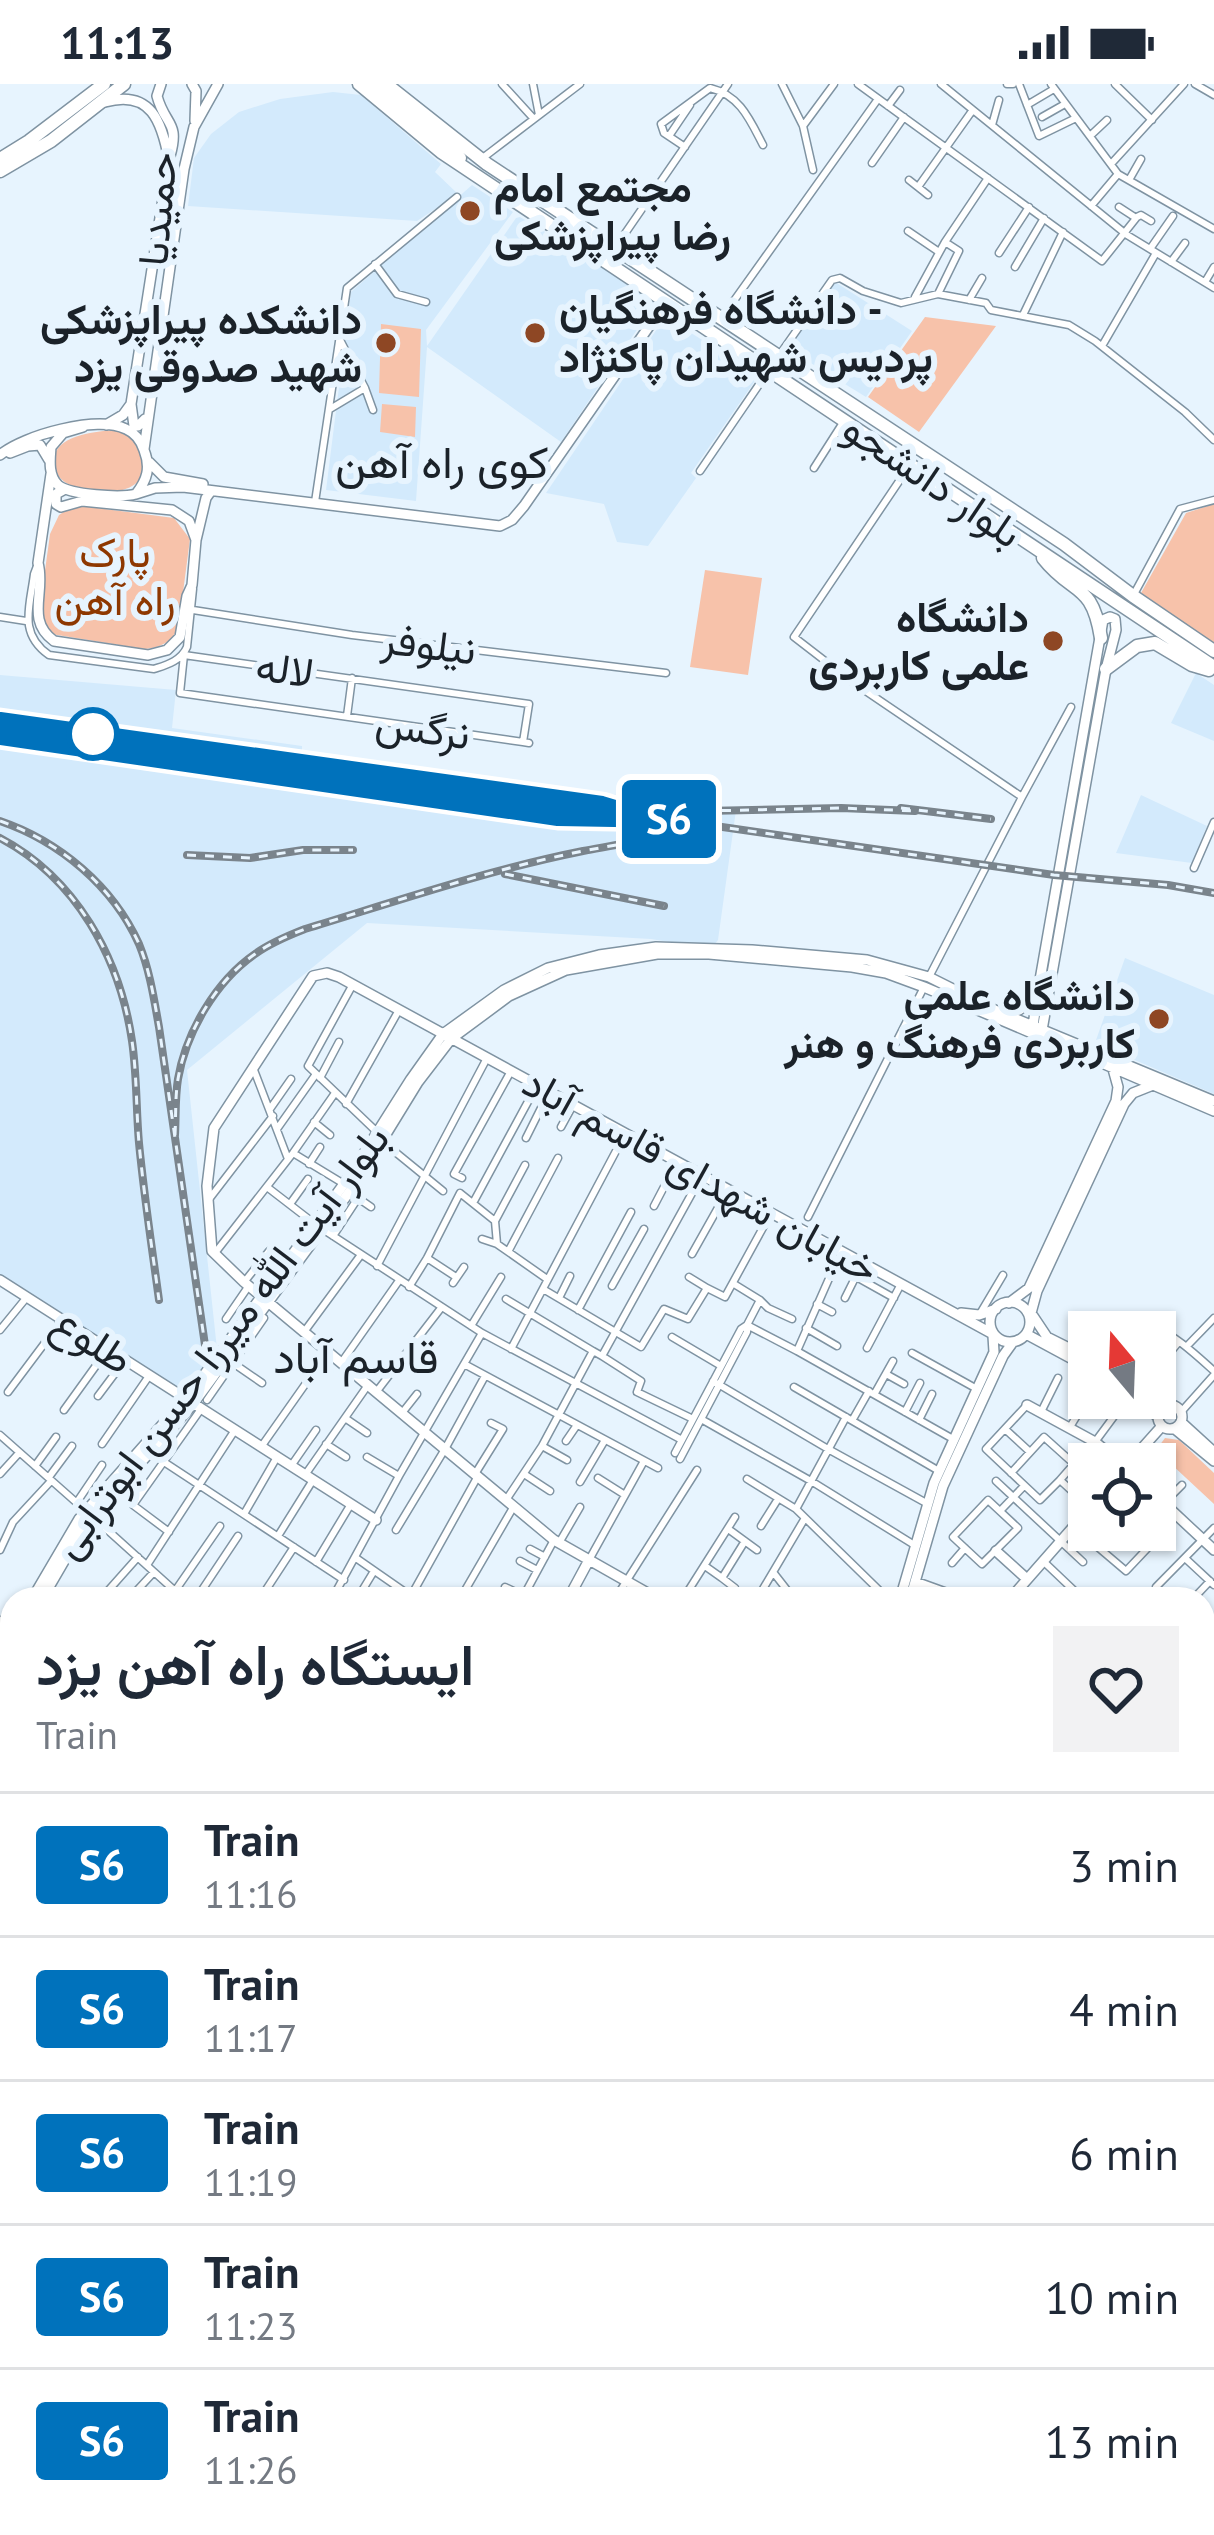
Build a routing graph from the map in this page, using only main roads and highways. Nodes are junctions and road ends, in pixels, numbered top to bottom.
1 (124, 84) edge
2 (161, 84) edge
3 (192, 84) edge
4 (218, 84) edge
5 (358, 84) edge
6 (374, 84) edge
7 (386, 84) edge
8 (398, 84) edge
9 (98, 92) edge
10 (194, 127) junction
11 (0, 158) edge
12 (169, 160) junction
13 (486, 160) junction
14 (0, 171) edge
15 (478, 176) junction
16 (666, 302) junction
17 (131, 404) junction
18 (146, 417) junction
19 (106, 424) junction
20 (83, 427) junction
21 (145, 455) junction
22 (0, 457) edge
23 (50, 468) junction
24 (67, 489) junction
25 (196, 489) junction
26 (211, 491) junction
27 (136, 494) junction
28 (315, 502) junction
29 (61, 507) junction
30 (189, 521) junction
31 (1042, 529) junction
32 (42, 531) junction
33 (196, 540) junction
34 (1032, 546) junction
35 (1101, 638) junction
36 (1214, 651) edge
37 (1106, 669) junction
38 (1214, 670) edge
39 (1042, 998) junction
40 (995, 1015) junction
41 (1037, 1031) junction
42 (447, 1036) junction
43 (1066, 1040) junction
44 (1112, 1069) junction
45 (1153, 1085) junction
46 (1214, 1101) edge
47 (1214, 1111) edge
48 (380, 1137) junction
49 (318, 1226) junction
50 (3, 1285) edge
51 (264, 1299) junction
52 (1009, 1303) junction
53 (996, 1309) junction
54 (951, 1312) junction
55 (1031, 1313) junction
56 (1026, 1334) junction
57 (992, 1335) junction
58 (1013, 1342) junction
59 (1068, 1348) edge
60 (1068, 1357) edge
61 (197, 1403) junction
62 (1027, 1405) road end
63 (1176, 1412) edge
64 (1170, 1419) edge
65 (1179, 1421) junction
66 (1096, 1443) edge
67 (1214, 1457) edge
68 (85, 1510) junction
69 (1176, 1514) edge
70 (376, 1520) road end
71 (1068, 1532) edge
72 (1214, 1550) edge
73 (996, 1551) road end
74 (589, 1560) junction
75 (1028, 1579) junction
76 (915, 1582) junction
77 (39, 1587) edge
78 (48, 1587) edge
79 (574, 1587) edge
80 (637, 1587) edge
81 (904, 1587) edge
82 (914, 1587) edge
83 (929, 1587) edge
84 (1021, 1587) edge

1 - 9 main road
2 - 12 main road
3 - 10 main road
4 - 10 main road, حمیدیا
5 - 15 main road, بلوار دانشجو
6 - 15 main road
7 - 13 main road
8 - 13 main road
9 - 11 main road
9 - 12 main road, حمیدیا
9 - 14 main road
10 - 18 main road, حمیدیا
12 - 17 main road, حمیدیا
13 - 31 main road, بلوار دانشجو
15 - 16 main road, بلوار دانشجو
16 - 28 main road
16 - 34 main road, بلوار دانشجو
17 - 18 main road
17 - 19 main road
18 - 21 main road, حمیدیا
19 - 20 main road
19 - 21 main road
20 - 22 main road
20 - 23 main road
21 - 27 main road
21 - 28 main road
22 - 23 main road
23 - 24 main road
23 - 32 main road
24 - 27 main road
24 - 29 main road
25 - 26 main road
25 - 27 main road
25 - 30 main road
26 - 28 main road
26 - 33 main road
29 - 30 main road
29 - 32 main road
30 - 33 main road
31 - 34 main road
31 - 36 main road, بلوار دانشجو
32 - 33 main road
34 - 35 main road
34 - 38 main road, بلوار دانشجو
35 - 37 main road
35 - 39 main road
37 - 38 main road
37 - 39 main road
39 - 40 main road
39 - 41 main road
39 - 43 main road
40 - 41 main road, بلوار آیت الله میرزا حسن ابوترابی
40 - 42 main road, بلوار آیت الله میرزا حسن ابوترابی
41 - 43 main road
41 - 44 main road
42 - 48 main road, بلوار آیت الله میرزا حسن ابوترابی
42 - 51 main road, خیابان شهدای قاسم آباد
42 - 54 main road, خیابان شهدای قاسم آباد
43 - 46 main road
44 - 45 main road
44 - 52 main road
45 - 47 main road
45 - 55 main road
48 - 49 main road, بلوار آیت الله میرزا حسن ابوترابی
48 - 49 main road, بلوار آیت الله میرزا حسن ابوترابی
49 - 51 main road, بلوار آیت الله میرزا حسن ابوترابی
50 - 61 main road, طلوع
51 - 61 main road, بلوار آیت الله میرزا حسن ابوترابی
51 - 61 main road, بلوار آیت الله میرزا حسن ابوترابی
51 - 74 main road
52 - 53 main road
52 - 55 main road
53 - 54 main road
53 - 57 main road
54 - 57 main road, خیابان شهدای قاسم آباد
55 - 56 main road
55 - 59 main road
56 - 58 main road
56 - 60 main road
57 - 58 main road
57 - 81 main road
58 - 76 main road
61 - 68 main road, بلوار آیت الله میرزا حسن ابوترابی
61 - 70 main road, طلوع
62 - 66 main road
63 - 65 main road
64 - 65 main road
65 - 67 main road
68 - 77 main road, بلوار آیت الله میرزا حسن ابوترابی
68 - 78 main road, بلوار آیت الله میرزا حسن ابوترابی
69 - 72 main road
71 - 75 main road
73 - 75 main road
74 - 79 main road
74 - 80 main road
75 - 84 main road
76 - 82 main road
76 - 83 main road

